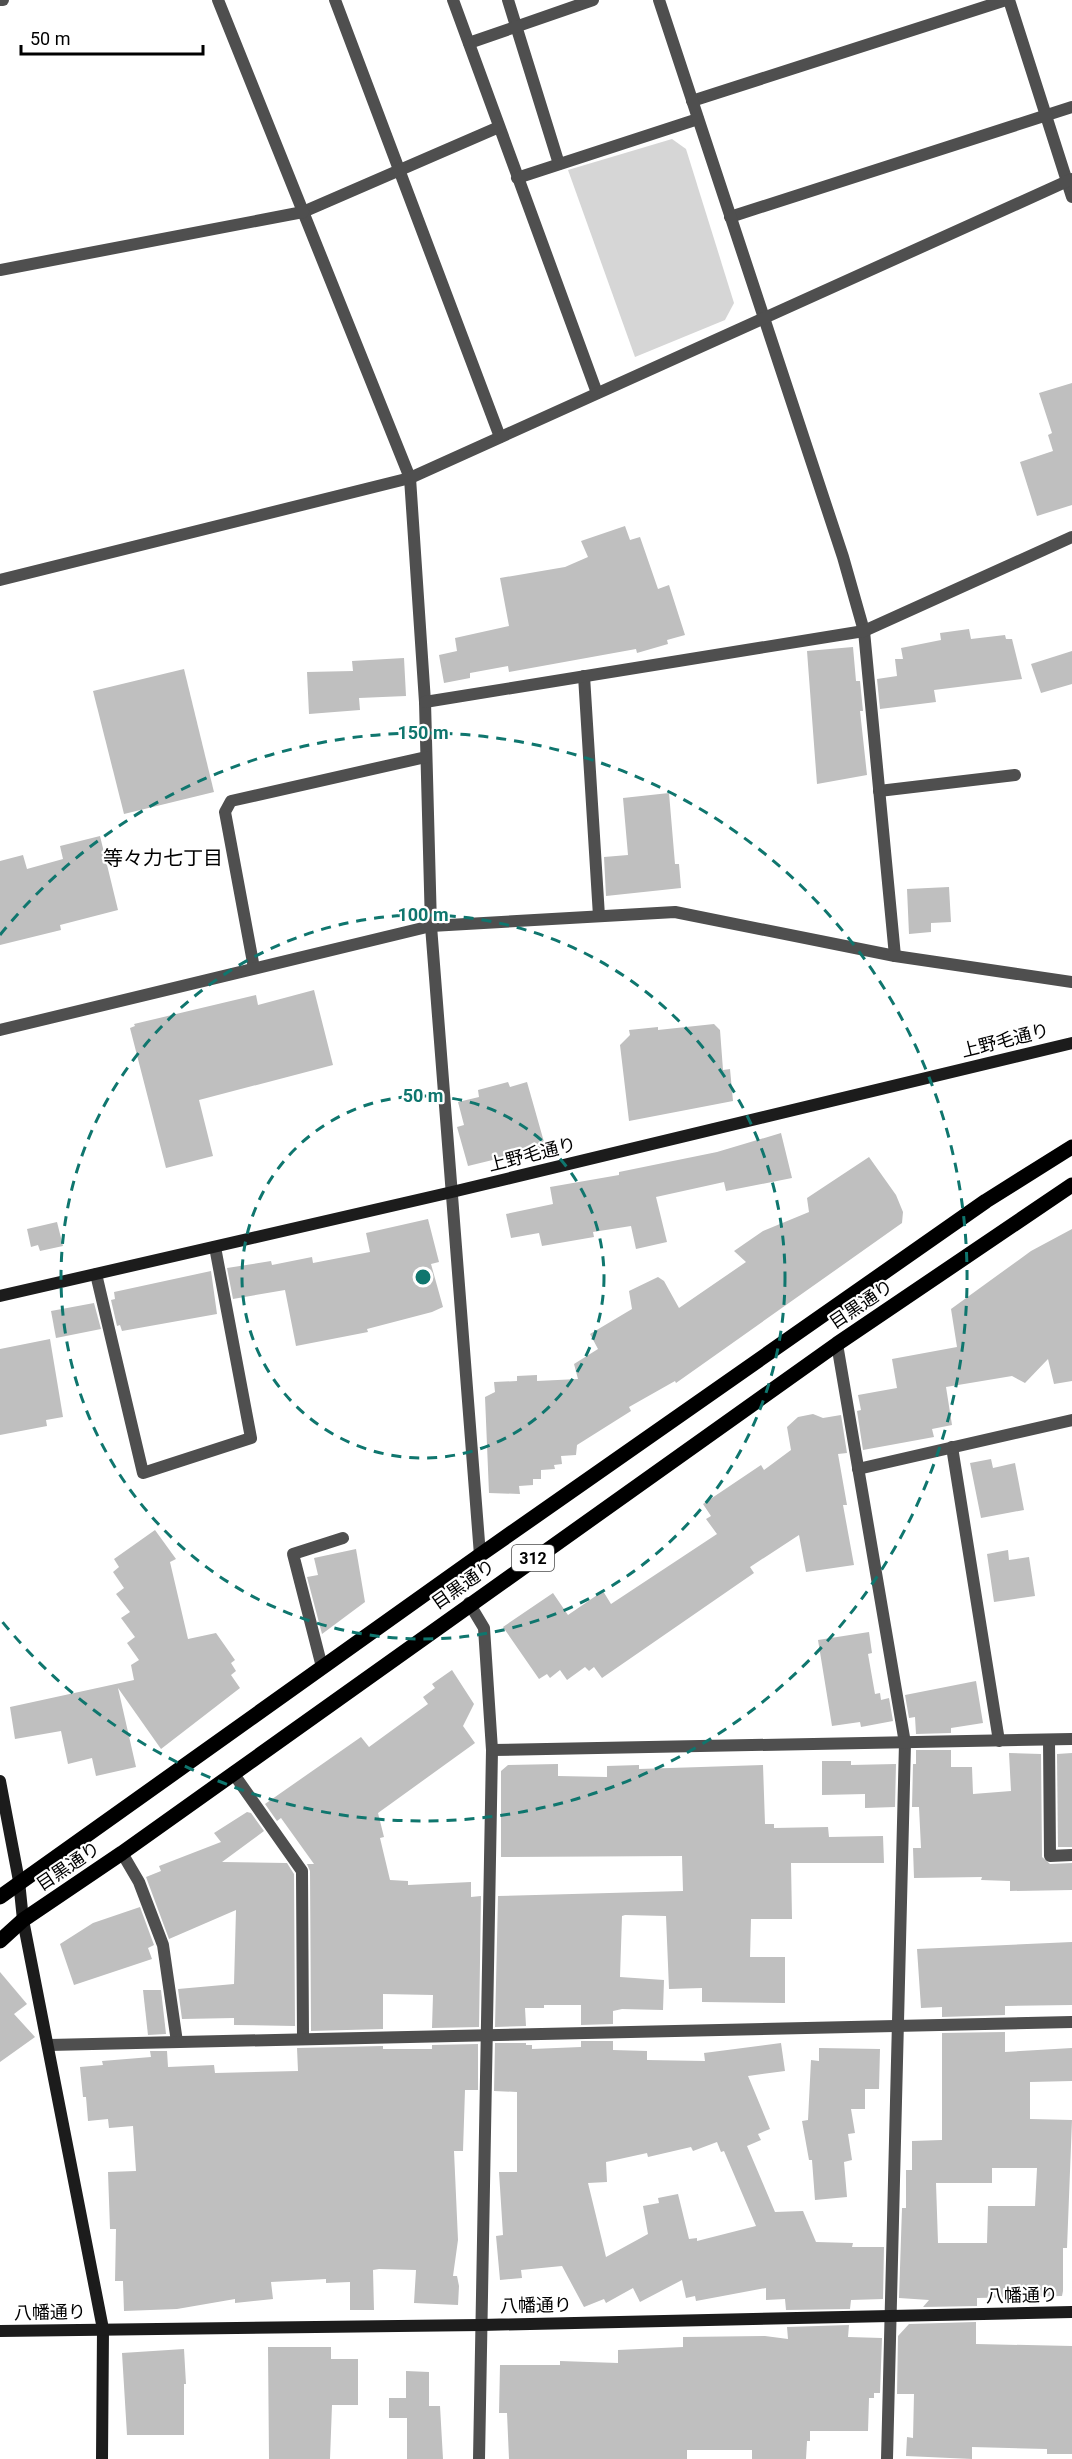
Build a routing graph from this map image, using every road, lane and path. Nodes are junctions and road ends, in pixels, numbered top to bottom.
1 (218, 0) edge
2 (335, 0) edge
3 (453, 0) edge
4 (508, 0) edge
5 (593, 0) edge
6 (659, 0) edge
7 (1008, 0) edge
8 (517, 26) junction
9 (469, 43) junction
10 (692, 101) junction
11 (1072, 107) edge
12 (1046, 115) junction
13 (698, 119) junction
14 (499, 127) junction
15 (560, 164) junction
16 (399, 171) junction
17 (517, 178) junction
18 (1070, 180) edge
19 (1072, 197) edge
20 (303, 212) junction
21 (730, 217) junction
22 (0, 270) edge
23 (764, 320) junction
24 (597, 393) junction
25 (500, 437) junction
26 (410, 478) junction
27 (1072, 537) edge
28 (0, 580) edge
29 (864, 632) junction
30 (584, 676) junction
31 (425, 702) junction
32 (426, 757) junction
33 (1015, 775) dead end
34 (879, 791) junction
35 (599, 916) junction
36 (431, 926) junction
37 (895, 956) junction
38 (254, 968) junction
39 (1072, 982) edge
40 (0, 1030) edge
41 (1072, 1043) edge
42 (1072, 1147) edge
43 (1072, 1185) edge
44 (452, 1192) junction
45 (215, 1247) junction
46 (96, 1274) junction
47 (0, 1296) edge
48 (837, 1344) junction
49 (1072, 1420) edge
50 (952, 1447) junction
51 (858, 1469) junction
52 (343, 1538) dead end
53 (480, 1555) junction
54 (469, 1603) junction
55 (322, 1667) junction
56 (1072, 1739) edge
57 (1049, 1740) junction
58 (999, 1741) junction
59 (905, 1743) junction
60 (492, 1750) junction
61 (232, 1773) junction
62 (0, 1781) edge
63 (122, 1853) junction
64 (1072, 1855) edge
65 (19, 1881) junction
66 (0, 1897) edge
67 (23, 1920) junction
68 (0, 1941) edge
69 (1072, 2022) edge
70 (896, 2026) junction
71 (488, 2035) junction
72 (303, 2039) junction
73 (177, 2042) junction
74 (49, 2045) junction
75 (1072, 2312) edge
76 (890, 2315) junction
77 (481, 2325) junction
78 (103, 2329) junction
79 (0, 2331) edge
80 (102, 2459) edge
81 (479, 2459) edge
82 (887, 2459) edge

1 - 20 street
2 - 16 street
3 - 9 street
4 - 8 street
5 - 8 street
6 - 10 street
7 - 10 street
7 - 12 street
8 - 9 street
8 - 15 street
9 - 14 street
10 - 13 street
11 - 12 street
12 - 18 street
12 - 21 street
13 - 15 street
13 - 21 street
14 - 16 street
14 - 17 street
15 - 17 street
16 - 20 street
16 - 25 street
17 - 24 street
18 - 19 street
18 - 23 street
20 - 22 street
20 - 26 street
21 - 23 street
23 - 24 street
23 - 29 street
24 - 25 street
25 - 26 street
26 - 28 street
26 - 31 street
27 - 29 street
29 - 30 street
29 - 34 street
30 - 31 street
30 - 35 street
31 - 32 street
32 - 36 street
32 - 38 street
33 - 34 street
34 - 37 street
35 - 36 street
35 - 37 street
36 - 38 street
36 - 44 street
37 - 39 street
38 - 40 street
41 - 44 street, 上野毛通り
42 - 53 main road, 目黒通り / 312
43 - 48 main road, 目黒通り / 312
44 - 45 street, 上野毛通り
44 - 53 street
45 - 46 street, 上野毛通り
45 - 46 street
46 - 47 street, 上野毛通り
48 - 51 street
48 - 54 main road, 目黒通り / 312
49 - 50 street
50 - 51 street
50 - 58 street
51 - 59 street
52 - 55 street
53 - 55 main road, 目黒通り / 312
54 - 60 street
54 - 61 main road, 目黒通り / 312
55 - 65 main road, 目黒通り / 312
56 - 57 street
57 - 58 street
57 - 64 street
58 - 59 street
59 - 60 street
59 - 70 street
60 - 71 street
61 - 63 main road, 目黒通り / 312
61 - 72 street
62 - 65 street
63 - 67 main road, 目黒通り / 312
63 - 73 street
65 - 66 main road, 目黒通り / 312
65 - 67 street
67 - 68 main road, 目黒通り / 312
67 - 74 street
69 - 70 street
70 - 71 street
70 - 76 street
71 - 72 street
71 - 77 street
72 - 73 street
73 - 74 street
74 - 78 street
75 - 76 street, 八幡通り
76 - 77 street, 八幡通り
76 - 82 street
77 - 78 street, 八幡通り
77 - 81 street
78 - 79 street, 八幡通り
78 - 80 street

